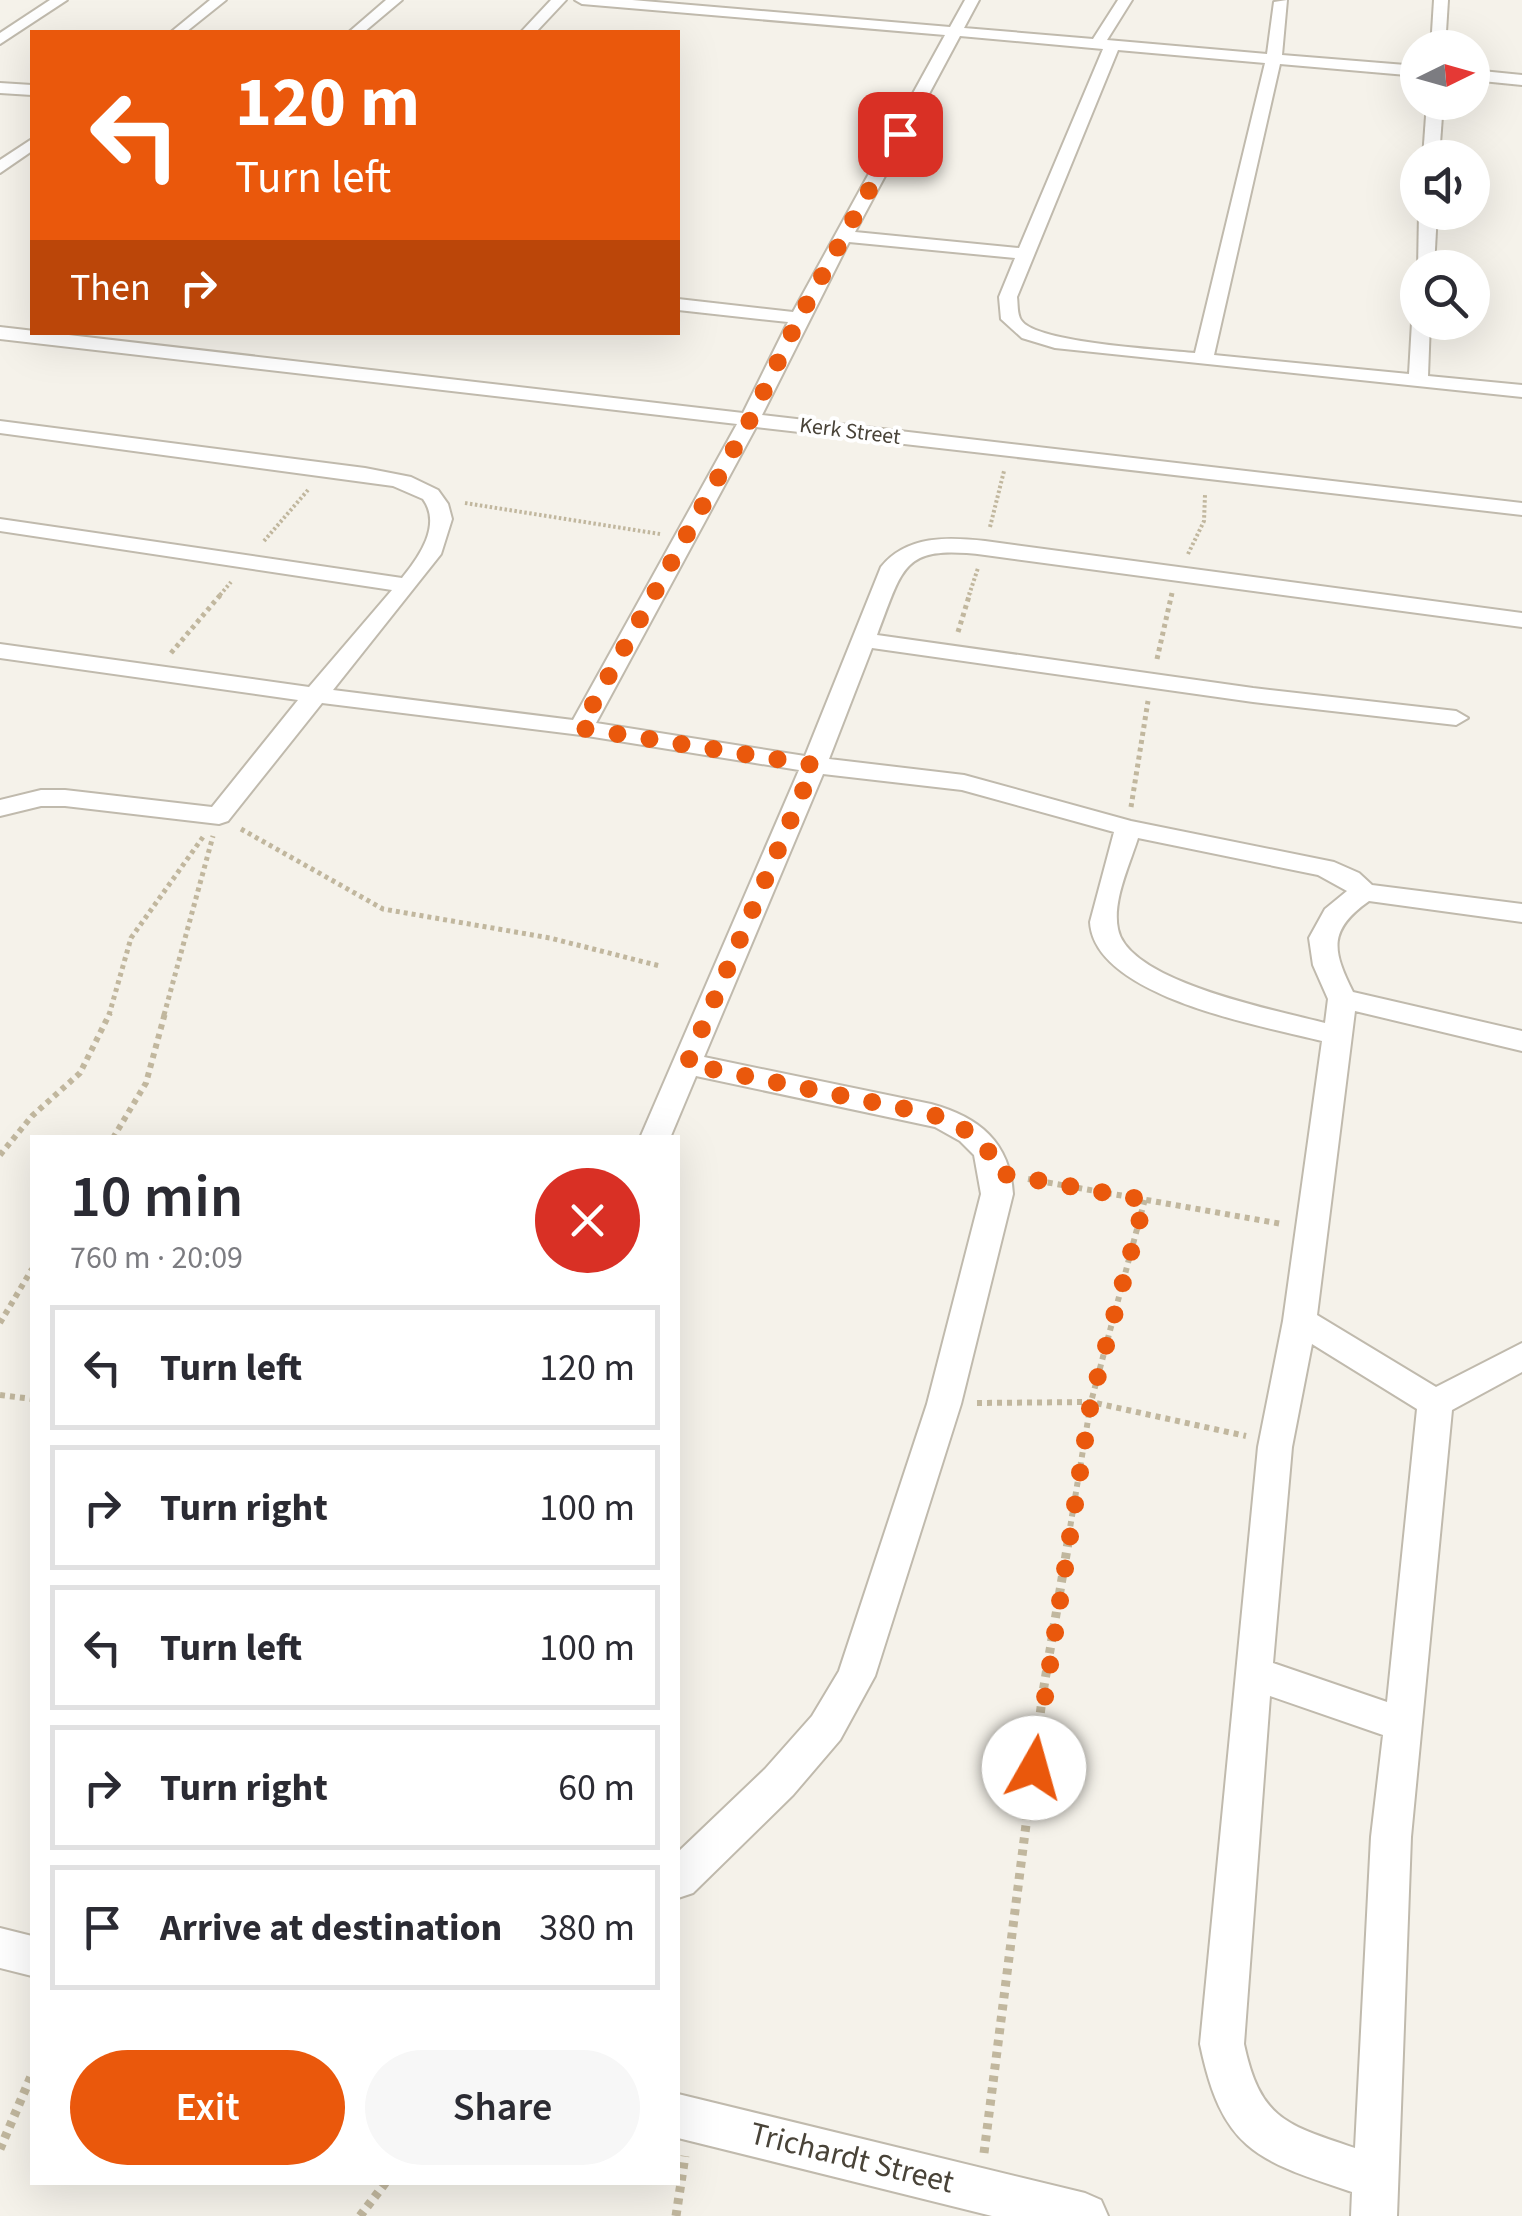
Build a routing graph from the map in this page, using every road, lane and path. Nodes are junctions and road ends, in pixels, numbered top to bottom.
1 (59, 0) edge
2 (219, 0) edge
3 (395, 0) edge
4 (559, 0) edge
5 (582, 0) edge
6 (800, 0) edge
7 (972, 0) edge
8 (1124, 0) edge
9 (1441, 0) edge
10 (1281, 2) dead end
11 (784, 18) junction
12 (181, 30) edge
13 (358, 30) edge
14 (530, 30) edge
15 (1439, 30) edge
16 (955, 32) junction
17 (0, 40) edge
18 (1104, 45) junction
19 (1274, 58) junction
20 (1400, 68) edge
21 (1490, 77) edge
22 (1522, 80) edge
23 (0, 88) edge
24 (30, 90) edge
25 (30, 146) edge
26 (0, 168) edge
27 (846, 236) junction
28 (1026, 254) junction
29 (680, 304) edge
30 (799, 318) junction
31 (28, 332) edge
32 (0, 333) edge
33 (53, 335) edge
34 (1420, 340) edge
35 (1204, 358) junction
36 (1418, 379) junction
37 (1522, 390) edge
38 (751, 418) junction
39 (0, 427) edge
40 (1207, 474) junction
41 (435, 498) junction
42 (1522, 509) edge
43 (0, 525) edge
44 (686, 538) junction
45 (1176, 576) junction
46 (406, 586) junction
47 (1522, 620) edge
48 (864, 640) junction
49 (0, 651) edge
50 (1151, 682) junction
51 (318, 696) junction
52 (1456, 718) dead end
53 (580, 728) junction
54 (814, 765) junction
55 (0, 808) edge
56 (218, 816) junction
57 (1128, 828) junction
58 (1364, 892) junction
59 (1522, 913) edge
60 (660, 966) dead end
61 (1339, 1017) junction
62 (1522, 1041) edge
63 (687, 1064) junction
64 (115, 1135) edge
65 (656, 1135) edge
66 (0, 1155) edge
67 (998, 1173) junction
68 (1145, 1200) junction
69 (1313, 1230) junction
70 (30, 1272) edge
71 (1300, 1320) junction
72 (0, 1322) edge
73 (1522, 1356) edge
74 (0, 1395) edge
75 (30, 1399) edge
76 (1091, 1402) junction
77 (1434, 1403) junction
78 (944, 1404) junction
79 (1275, 1447) junction
80 (1253, 1673) junction
81 (1402, 1724) junction
82 (680, 1877) edge
83 (0, 1948) edge
84 (30, 1956) edge
85 (30, 2079) edge
86 (684, 2118) edge
87 (0, 2149) edge
88 (680, 2167) edge
89 (384, 2185) edge
90 (679, 2185) edge
91 (979, 2190) junction
92 (1375, 2197) edge
93 (360, 2216) edge
94 (676, 2216) edge
95 (1085, 2216) edge

1 - 17 street
2 - 12 street
3 - 13 street
4 - 14 street
5 - 11 street
6 - 11 street
7 - 16 street
8 - 18 street
9 - 15 street
10 - 19 street
11 - 16 street
16 - 18 street
16 - 27 street
18 - 19 street
18 - 28 street
19 - 20 street
19 - 35 street
21 - 22 street
23 - 24 street
25 - 26 street
27 - 28 street
27 - 30 street
28 - 35 street
29 - 30 street
30 - 38 street
31 - 32 street, Kerk Street
33 - 38 street, Kerk Street
34 - 36 street
35 - 36 street
36 - 37 street
38 - 40 street, Kerk Street
38 - 44 street
39 - 41 street
40 - 42 street, Kerk Street
40 - 45 path
41 - 44 path
41 - 46 street
43 - 46 street
44 - 53 street
45 - 47 street
45 - 48 street
45 - 50 path
46 - 51 street
48 - 50 street
48 - 54 street
49 - 51 street
50 - 52 street
50 - 57 path
51 - 53 street
51 - 56 street
53 - 54 street
54 - 57 street
54 - 63 street
55 - 56 street
56 - 60 path
56 - 64 path
56 - 66 path
57 - 58 street
57 - 61 street
58 - 59 street
58 - 61 street
61 - 62 street
61 - 69 street
63 - 65 street
63 - 67 street
67 - 68 path
67 - 78 street
68 - 69 path
68 - 76 path
69 - 71 street
70 - 72 path
71 - 77 street
71 - 79 street
73 - 77 street
74 - 75 path
76 - 78 path
76 - 79 path
76 - 91 path
77 - 81 street
78 - 82 street
79 - 80 street
80 - 81 street
80 - 92 street
81 - 92 street
83 - 84 street
85 - 87 path
86 - 88 path
86 - 91 street, Trichardt Street
89 - 93 path
90 - 94 path
91 - 95 street, Trichardt Street

